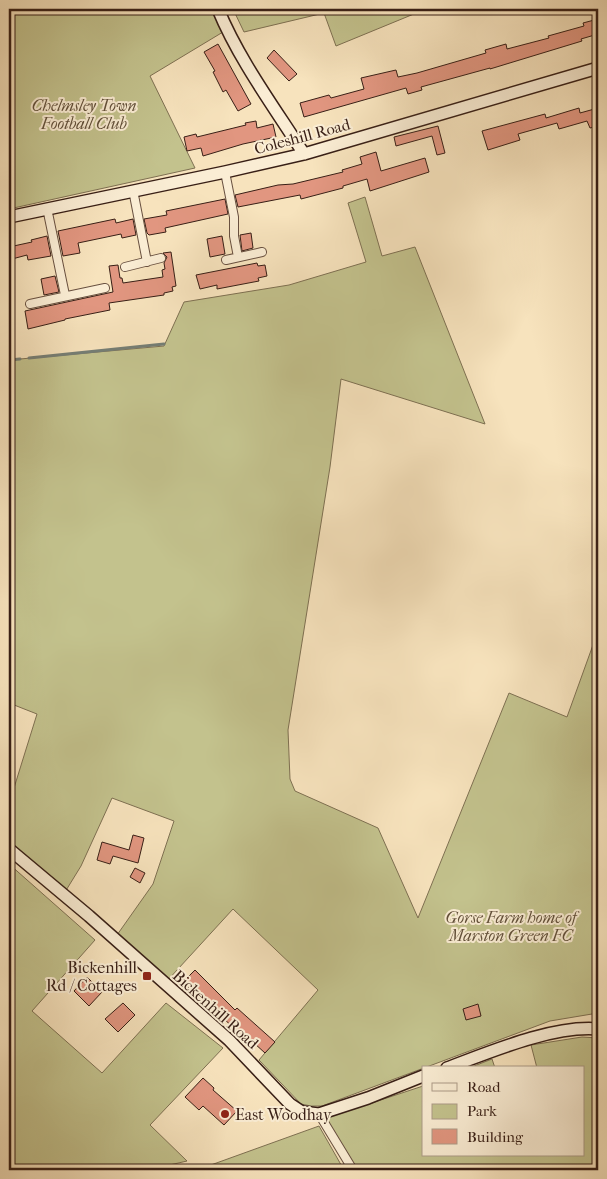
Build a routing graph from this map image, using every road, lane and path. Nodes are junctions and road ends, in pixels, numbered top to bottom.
1 (218, 9) edge
2 (598, 68) edge
3 (304, 154) junction
4 (225, 172) junction
5 (133, 190) junction
6 (47, 208) junction
7 (9, 217) edge
8 (262, 252) dead end
9 (238, 257) junction
10 (161, 258) dead end
11 (226, 260) dead end
12 (147, 262) junction
13 (125, 268) dead end
14 (105, 288) dead end
15 (65, 295) junction
16 (30, 304) dead end
17 (9, 849) edge
18 (598, 1029) edge
19 (453, 1066) edge
20 (422, 1076) edge
21 (319, 1114) junction
22 (353, 1170) edge

1 - 3 street
2 - 3 street, Coleshill Road
3 - 4 street, Coleshill Road
4 - 5 street, Coleshill Road
4 - 9 street
5 - 6 street, Coleshill Road
5 - 12 street
6 - 7 street, Coleshill Road
6 - 15 street
8 - 9 street
9 - 11 street
10 - 12 street
12 - 13 street
14 - 15 street
15 - 16 street
17 - 21 street, Bickenhill Road
18 - 19 street
20 - 21 street
21 - 22 street

